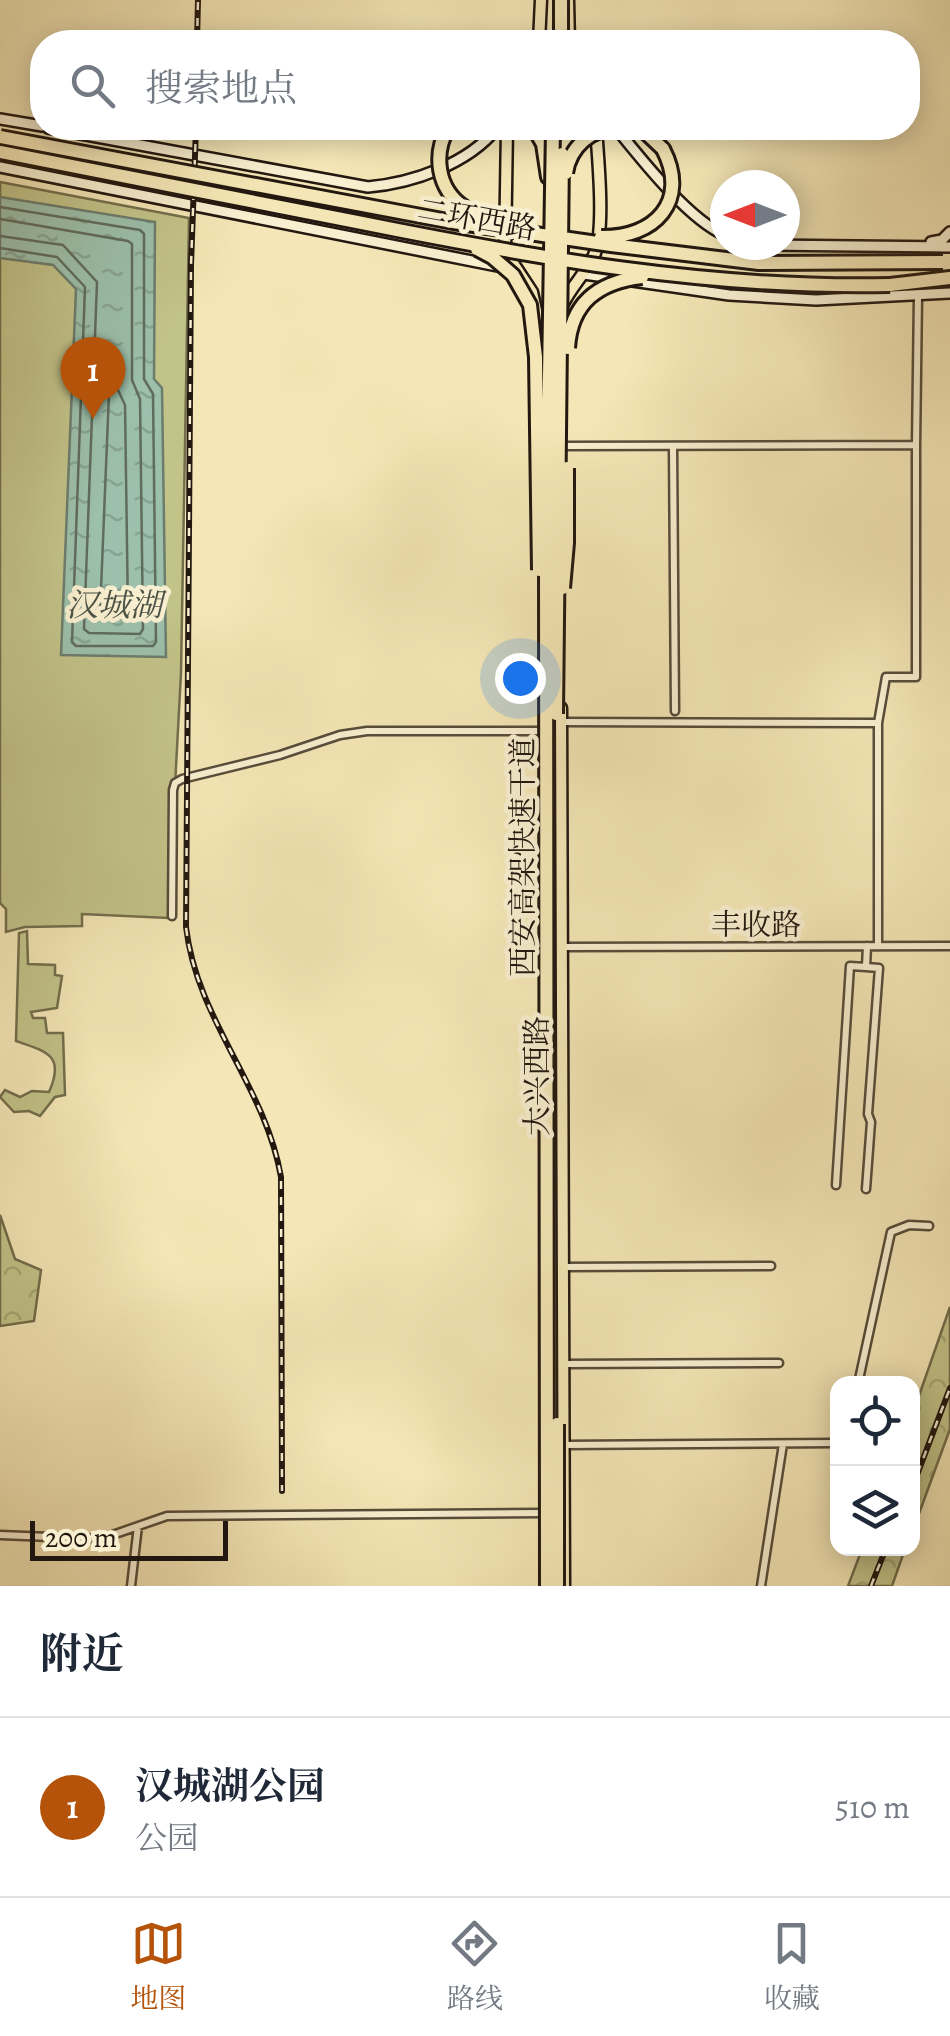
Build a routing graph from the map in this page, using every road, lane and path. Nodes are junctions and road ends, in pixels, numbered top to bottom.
1 (541, 0) edge
2 (553, 0) edge
3 (564, 0) edge
4 (539, 30) edge
5 (553, 30) edge
6 (562, 30) edge
7 (568, 30) edge
8 (0, 119) edge
9 (30, 124) edge
10 (0, 137) edge
11 (115, 140) edge
12 (442, 140) edge
13 (484, 140) edge
14 (507, 140) edge
15 (541, 140) edge
16 (554, 140) edge
17 (561, 140) edge
18 (586, 140) edge
19 (596, 140) edge
20 (628, 140) edge
21 (654, 140) edge
22 (0, 152) edge
23 (0, 168) edge
24 (558, 200) junction
25 (710, 226) edge
26 (950, 232) edge
27 (550, 237) junction
28 (442, 239) junction
29 (800, 245) edge
30 (918, 246) junction
31 (950, 247) edge
32 (947, 261) edge
33 (584, 274) junction
34 (950, 278) edge
35 (527, 279) junction
36 (712, 281) junction
37 (950, 293) edge
38 (918, 296) junction
39 (916, 445) junction
40 (562, 446) junction
41 (673, 446) junction
42 (551, 655) junction
43 (674, 711) dead end
44 (561, 722) junction
45 (878, 723) junction
46 (543, 731) junction
47 (172, 916) dead end
48 (867, 946) junction
49 (878, 946) junction
50 (950, 946) edge
51 (562, 947) junction
52 (866, 967) junction
53 (836, 1185) dead end
54 (866, 1190) dead end
55 (929, 1226) dead end
56 (771, 1266) dead end
57 (563, 1267) junction
58 (779, 1363) dead end
59 (563, 1364) junction
60 (860, 1376) edge
61 (830, 1443) edge
62 (783, 1444) junction
63 (564, 1445) junction
64 (543, 1514) junction
65 (138, 1526) junction
66 (0, 1535) edge
67 (130, 1586) edge
68 (545, 1586) edge
69 (557, 1586) edge
70 (564, 1586) edge
71 (760, 1586) edge

1 - 4 main road
2 - 5 highway
3 - 6 highway, bridge
3 - 7 main road
8 - 9 main road
10 - 27 highway, 二环西路, bridge
11 - 13 main road
12 - 27 highway, bridge
14 - 35 main road, 大兴西路
15 - 24 highway, bridge
16 - 24 highway, 西安高架快速干道, bridge
17 - 24 highway, 西安高架快速干道, bridge
18 - 24 highway, bridge
19 - 33 main road, 大兴西路
20 - 25 main road
21 - 27 highway, bridge
22 - 28 highway, 二环西路, bridge
23 - 35 main road
24 - 42 highway, 西安高架快速干道, bridge
26 - 30 main road
27 - 32 highway, 二环西路, bridge
28 - 36 highway, 二环西路, bridge
28 - 42 highway, bridge
29 - 30 main road
30 - 31 main road
33 - 35 main road
33 - 38 main road
33 - 40 main road, 大兴西路
34 - 36 highway, 二环西路, bridge
35 - 46 main road, 大兴西路
36 - 42 highway, bridge
37 - 38 main road
38 - 39 street
39 - 41 street
39 - 45 street
40 - 41 street
40 - 44 main road, 大兴西路
41 - 43 street
42 - 68 highway, 西安高架快速干道, bridge
42 - 69 highway, 西安高架快速干道, bridge
44 - 45 street
44 - 51 main road, 大兴西路
45 - 49 street
46 - 47 street
46 - 64 main road, 大兴西路
48 - 49 street, 丰收路
48 - 51 street, 丰收路
48 - 52 street
49 - 50 street, 丰收路
51 - 57 main road, 大兴西路
52 - 53 street
52 - 54 street
55 - 60 street
56 - 57 street
57 - 59 main road, 大兴西路
58 - 59 street
59 - 63 main road, 大兴西路
61 - 62 street
62 - 63 street
62 - 71 street
63 - 70 main road, 大兴西路
64 - 65 street
64 - 68 main road, 大兴西路
65 - 66 street
65 - 67 street

